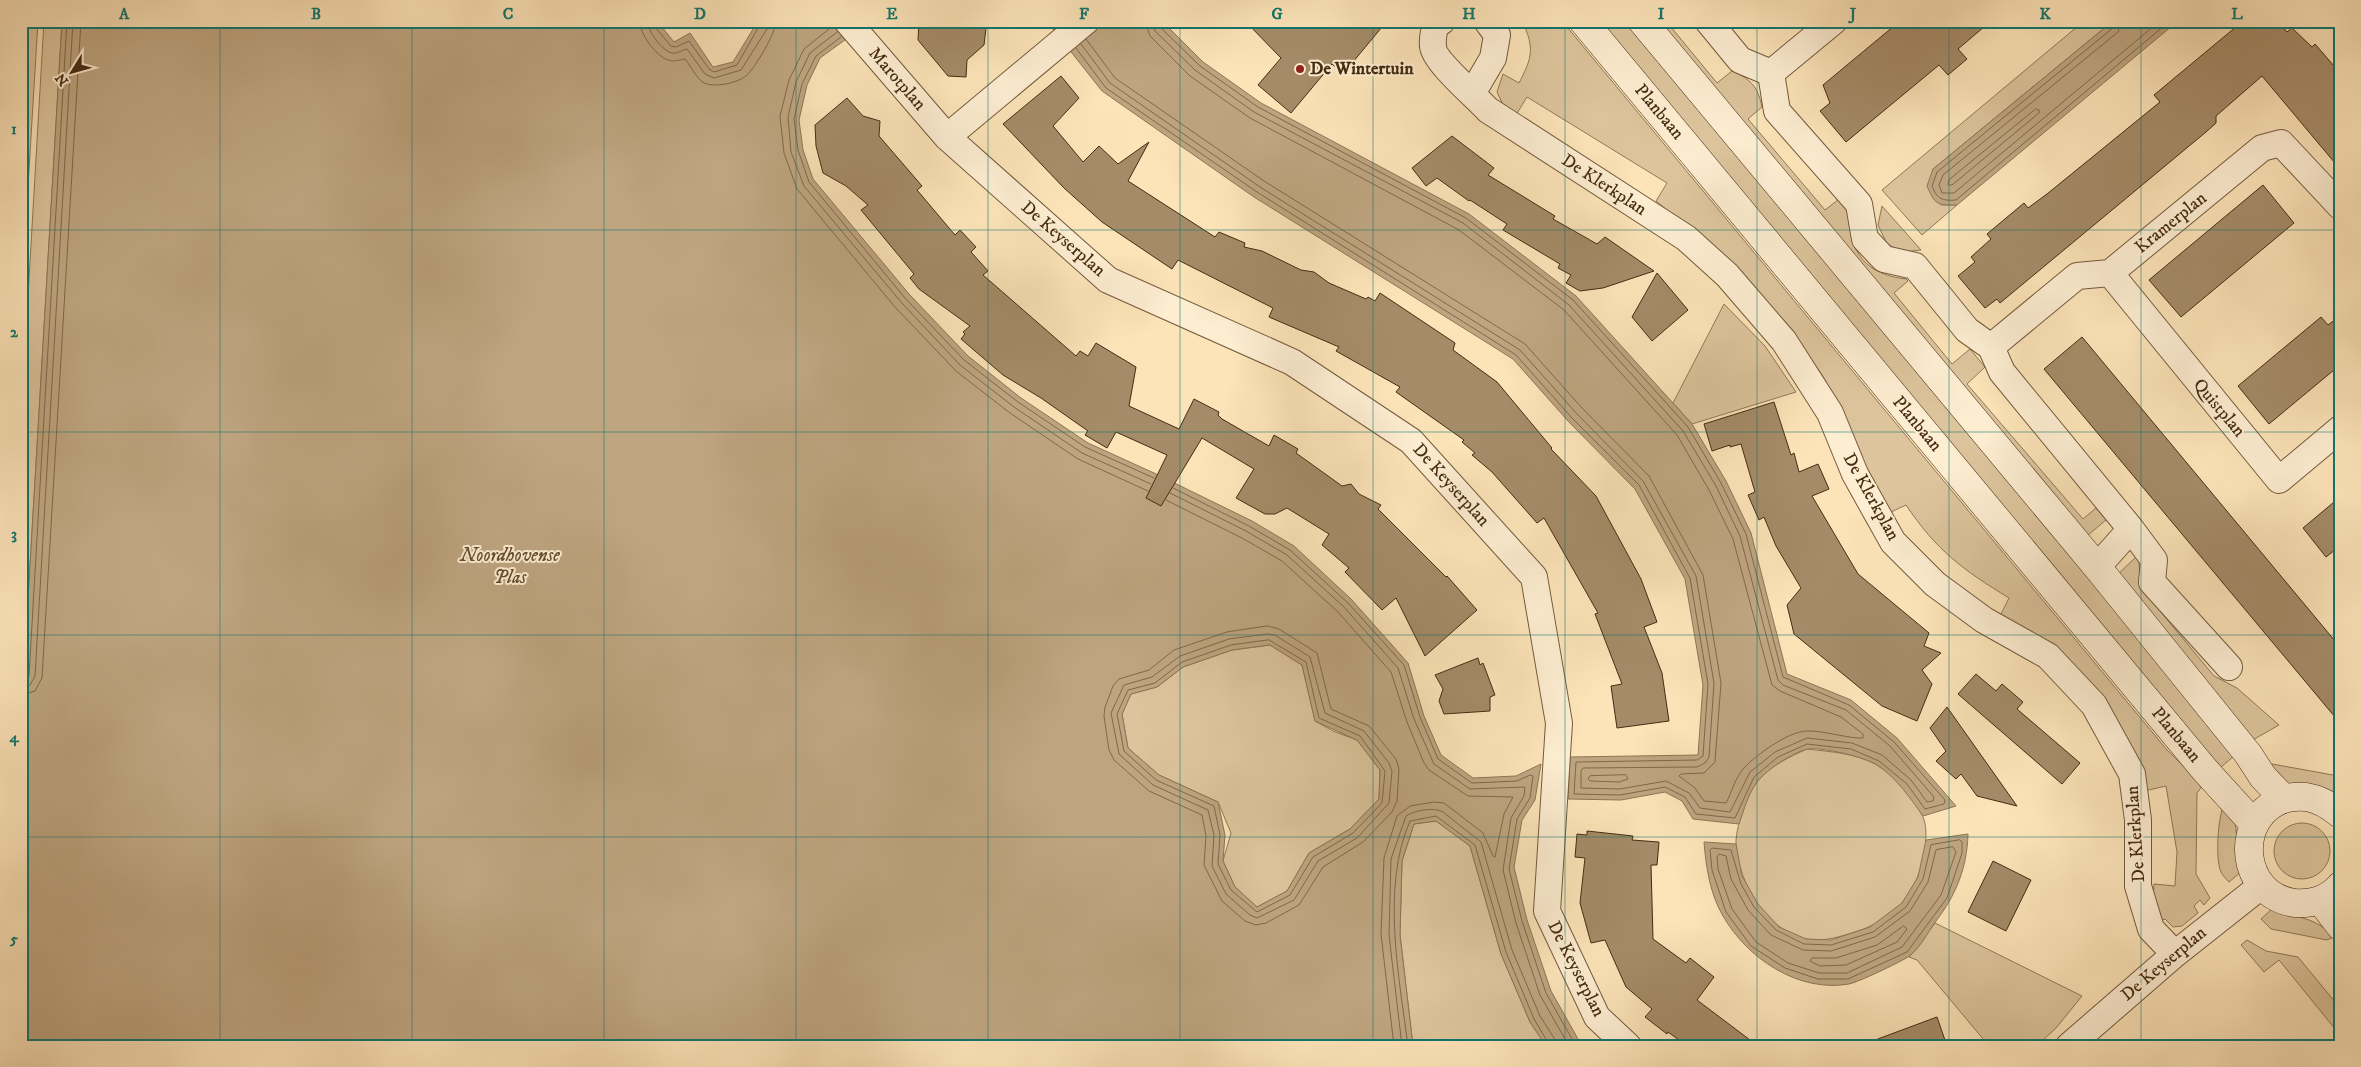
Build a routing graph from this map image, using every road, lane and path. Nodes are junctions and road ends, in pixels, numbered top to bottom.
1 (847, 21) edge
2 (1086, 21) edge
3 (1442, 21) edge
4 (1487, 21) edge
5 (1583, 21) edge
6 (1642, 21) edge
7 (1708, 21) edge
8 (1834, 21) edge
9 (1771, 73) junction
10 (1473, 92) junction
11 (947, 137) junction
12 (2340, 206) edge
13 (2110, 273) junction
14 (1991, 347) junction
15 (2340, 428) edge
16 (2131, 530) junction
17 (2097, 567) junction
18 (2229, 667) dead end
19 (2284, 799) junction
20 (2340, 814) edge
21 (2254, 824) junction
22 (2261, 886) junction
23 (2330, 893) edge
24 (2340, 926) edge
25 (2175, 954) junction
26 (1628, 1046) edge
27 (2069, 1046) edge

1 - 11 street, Marotplan
2 - 11 street
3 - 10 street, De Klerkplan
4 - 10 street
5 - 21 street, Planbaan
6 - 17 street
7 - 9 street
8 - 9 street
9 - 14 street
10 - 25 street, De Klerkplan
11 - 26 street, De Keyserplan
12 - 13 street, Kramerplan
13 - 14 street
13 - 15 street, Quistplan
14 - 16 street
16 - 17 street
16 - 18 street
17 - 19 street
19 - 20 street
19 - 21 street
21 - 22 street
22 - 23 street
22 - 25 street, De Keyserplan
23 - 24 street
25 - 27 street, De Keyserplan

